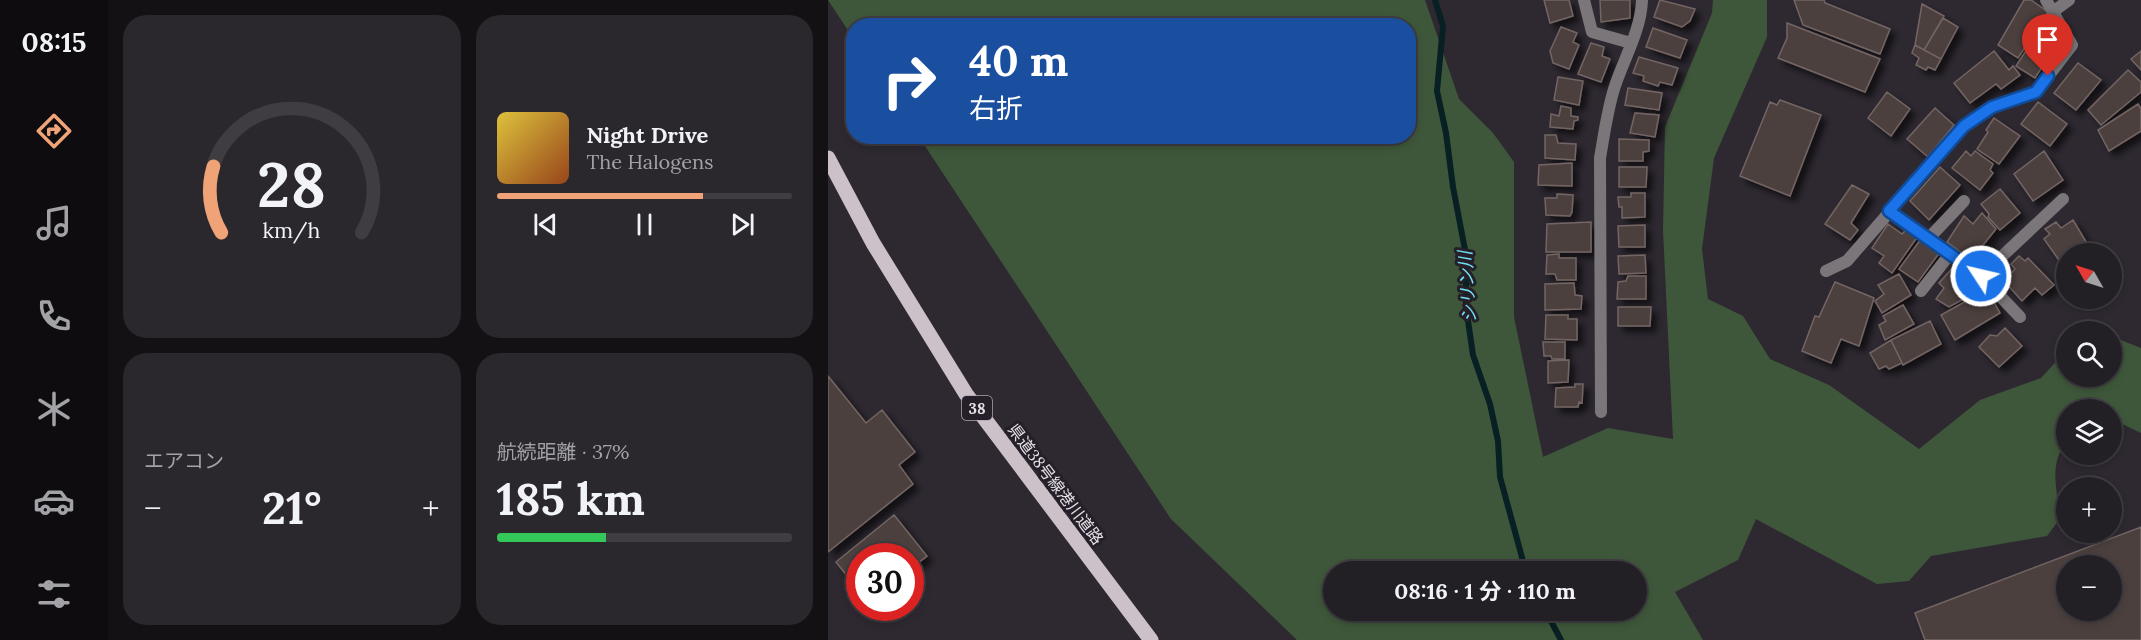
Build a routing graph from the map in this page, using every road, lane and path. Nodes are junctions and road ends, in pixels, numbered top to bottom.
1 (1584, 0) edge
2 (1641, 0) edge
3 (2046, 0) edge
4 (2069, 0) edge
5 (2054, 11) junction
6 (1631, 43) junction
7 (828, 158) edge
8 (2063, 200) dead end
9 (1964, 201) dead end
10 (1889, 211) junction
11 (1928, 239) junction
12 (1950, 254) junction
13 (1826, 271) dead end
14 (1981, 276) junction
15 (1921, 291) dead end
16 (2020, 317) dead end
17 (1601, 412) dead end
18 (1151, 640) edge

1 - 6 street
2 - 6 street
3 - 5 street
4 - 5 street
5 - 10 street
6 - 17 street
7 - 18 main road, 県道38号線港川道路 / 38
8 - 14 street
9 - 11 street
10 - 11 street
10 - 13 street
11 - 12 street
12 - 14 street
12 - 15 street
14 - 16 street

